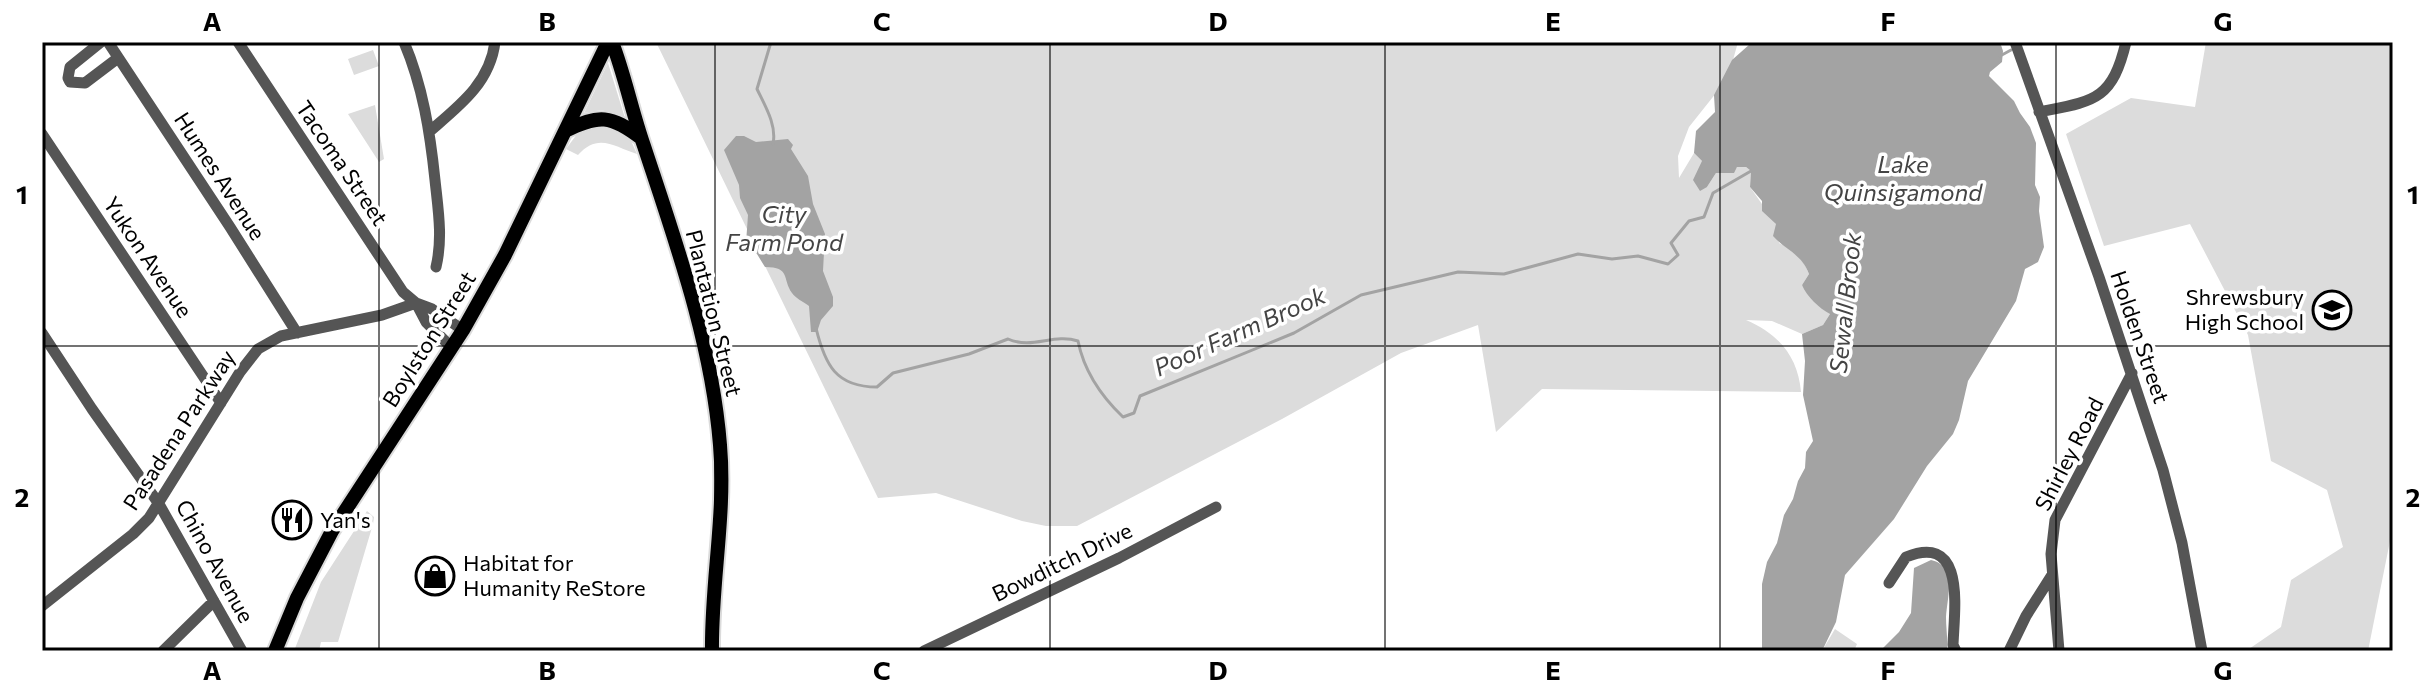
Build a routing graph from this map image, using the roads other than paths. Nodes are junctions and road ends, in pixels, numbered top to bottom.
1 (101, 42) edge
2 (108, 42) edge
3 (238, 42) edge
4 (404, 42) edge
5 (495, 42) edge
6 (610, 42) edge
7 (2015, 42) edge
8 (2126, 42) edge
9 (118, 58) junction
10 (2039, 112) junction
11 (430, 131) junction
12 (565, 131) junction
13 (42, 134) edge
14 (641, 138) junction
15 (436, 267) dead end
16 (416, 303) junction
17 (463, 330) junction
18 (42, 333) edge
19 (297, 333) junction
20 (451, 347) junction
21 (2132, 373) junction
22 (221, 403) junction
23 (159, 504) junction
24 (1216, 507) dead end
25 (2053, 575) junction
26 (1889, 583) dead end
27 (214, 601) junction
28 (42, 606) edge
29 (163, 651) edge
30 (242, 651) edge
31 (275, 651) edge
32 (712, 651) edge
33 (924, 651) edge
34 (1956, 651) edge
35 (2009, 651) edge
36 (2059, 651) edge
37 (2202, 651) edge

1 - 9 street
2 - 9 street, Humes Avenue
3 - 16 street, Tacoma Street
4 - 11 street
5 - 11 street
6 - 12 main road, Boylston Street
6 - 14 main road, Plantation Street
7 - 10 street, Holden Street
8 - 10 street
9 - 19 street, Humes Avenue
10 - 21 street, Holden Street
11 - 15 street
12 - 14 main road
12 - 17 main road, Boylston Street
13 - 22 street, Yukon Avenue
14 - 32 main road, Plantation Street
16 - 17 street, Tacoma Street
16 - 19 street, Pasadena Parkway
16 - 20 street, Tacoma Street
17 - 20 main road, Boylston Street
18 - 23 street, Chino Avenue
19 - 22 street, Pasadena Parkway
20 - 31 main road, Boylston Street
21 - 25 street, Shirley Road
21 - 37 street, Holden Street
22 - 23 street, Pasadena Parkway
23 - 27 street, Chino Avenue
23 - 28 street, Pasadena Parkway
24 - 33 street, Bowditch Drive
25 - 35 street
25 - 36 street, Shirley Road
26 - 34 street
27 - 29 street
27 - 30 street, Chino Avenue

